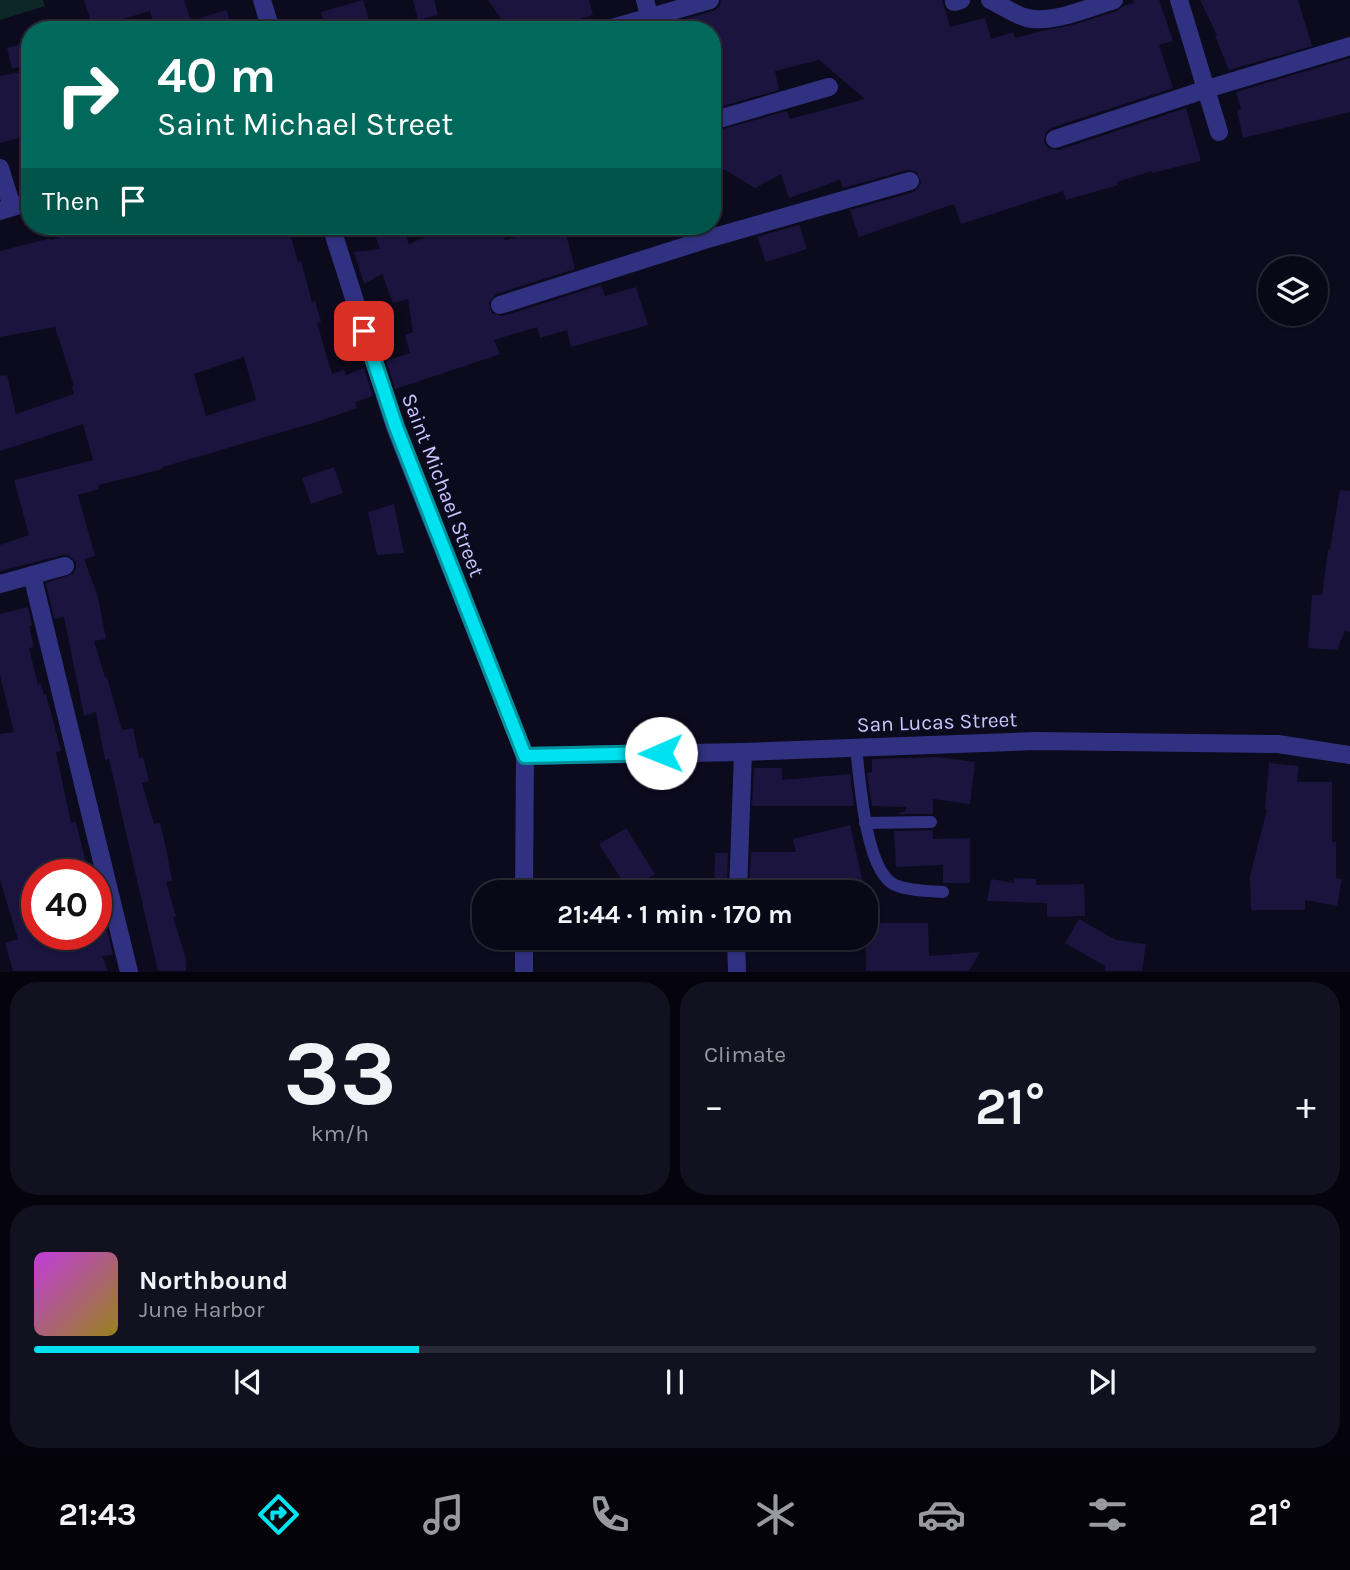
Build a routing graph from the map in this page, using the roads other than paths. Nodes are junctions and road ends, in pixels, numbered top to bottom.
1 (262, 0) edge
2 (710, 0) edge
3 (990, 0) edge
4 (1114, 0) edge
5 (1179, 0) edge
6 (649, 16) edge
7 (268, 21) edge
8 (1350, 46) edge
9 (829, 87) dead end
10 (1207, 89) junction
11 (721, 118) edge
12 (1219, 132) dead end
13 (1055, 139) dead end
14 (0, 168) edge
15 (910, 181) dead end
16 (14, 207) edge
17 (721, 229) edge
18 (334, 235) edge
19 (701, 235) edge
20 (500, 305) dead end
21 (65, 566) dead end
22 (32, 575) junction
23 (0, 584) edge
24 (856, 748) junction
25 (743, 752) junction
26 (1350, 755) edge
27 (525, 756) junction
28 (931, 822) dead end
29 (865, 823) junction
30 (524, 880) edge
31 (738, 880) edge
32 (943, 892) dead end
33 (524, 950) edge
34 (736, 950) edge
35 (129, 971) edge
36 (524, 971) edge
37 (737, 971) edge

1 - 7 street
2 - 6 street
3 - 4 street
5 - 10 street
8 - 10 street
9 - 11 street
10 - 12 street
10 - 13 street
14 - 16 street
15 - 17 street
18 - 27 street, Saint Michael Street
19 - 20 street
21 - 22 street
22 - 23 street
22 - 35 street
24 - 25 street, San Lucas Street
24 - 26 street, San Lucas Street
24 - 29 lane
25 - 27 street, San Lucas Street
25 - 31 street
27 - 30 street
28 - 29 lane
29 - 32 lane
33 - 36 street
34 - 37 street

